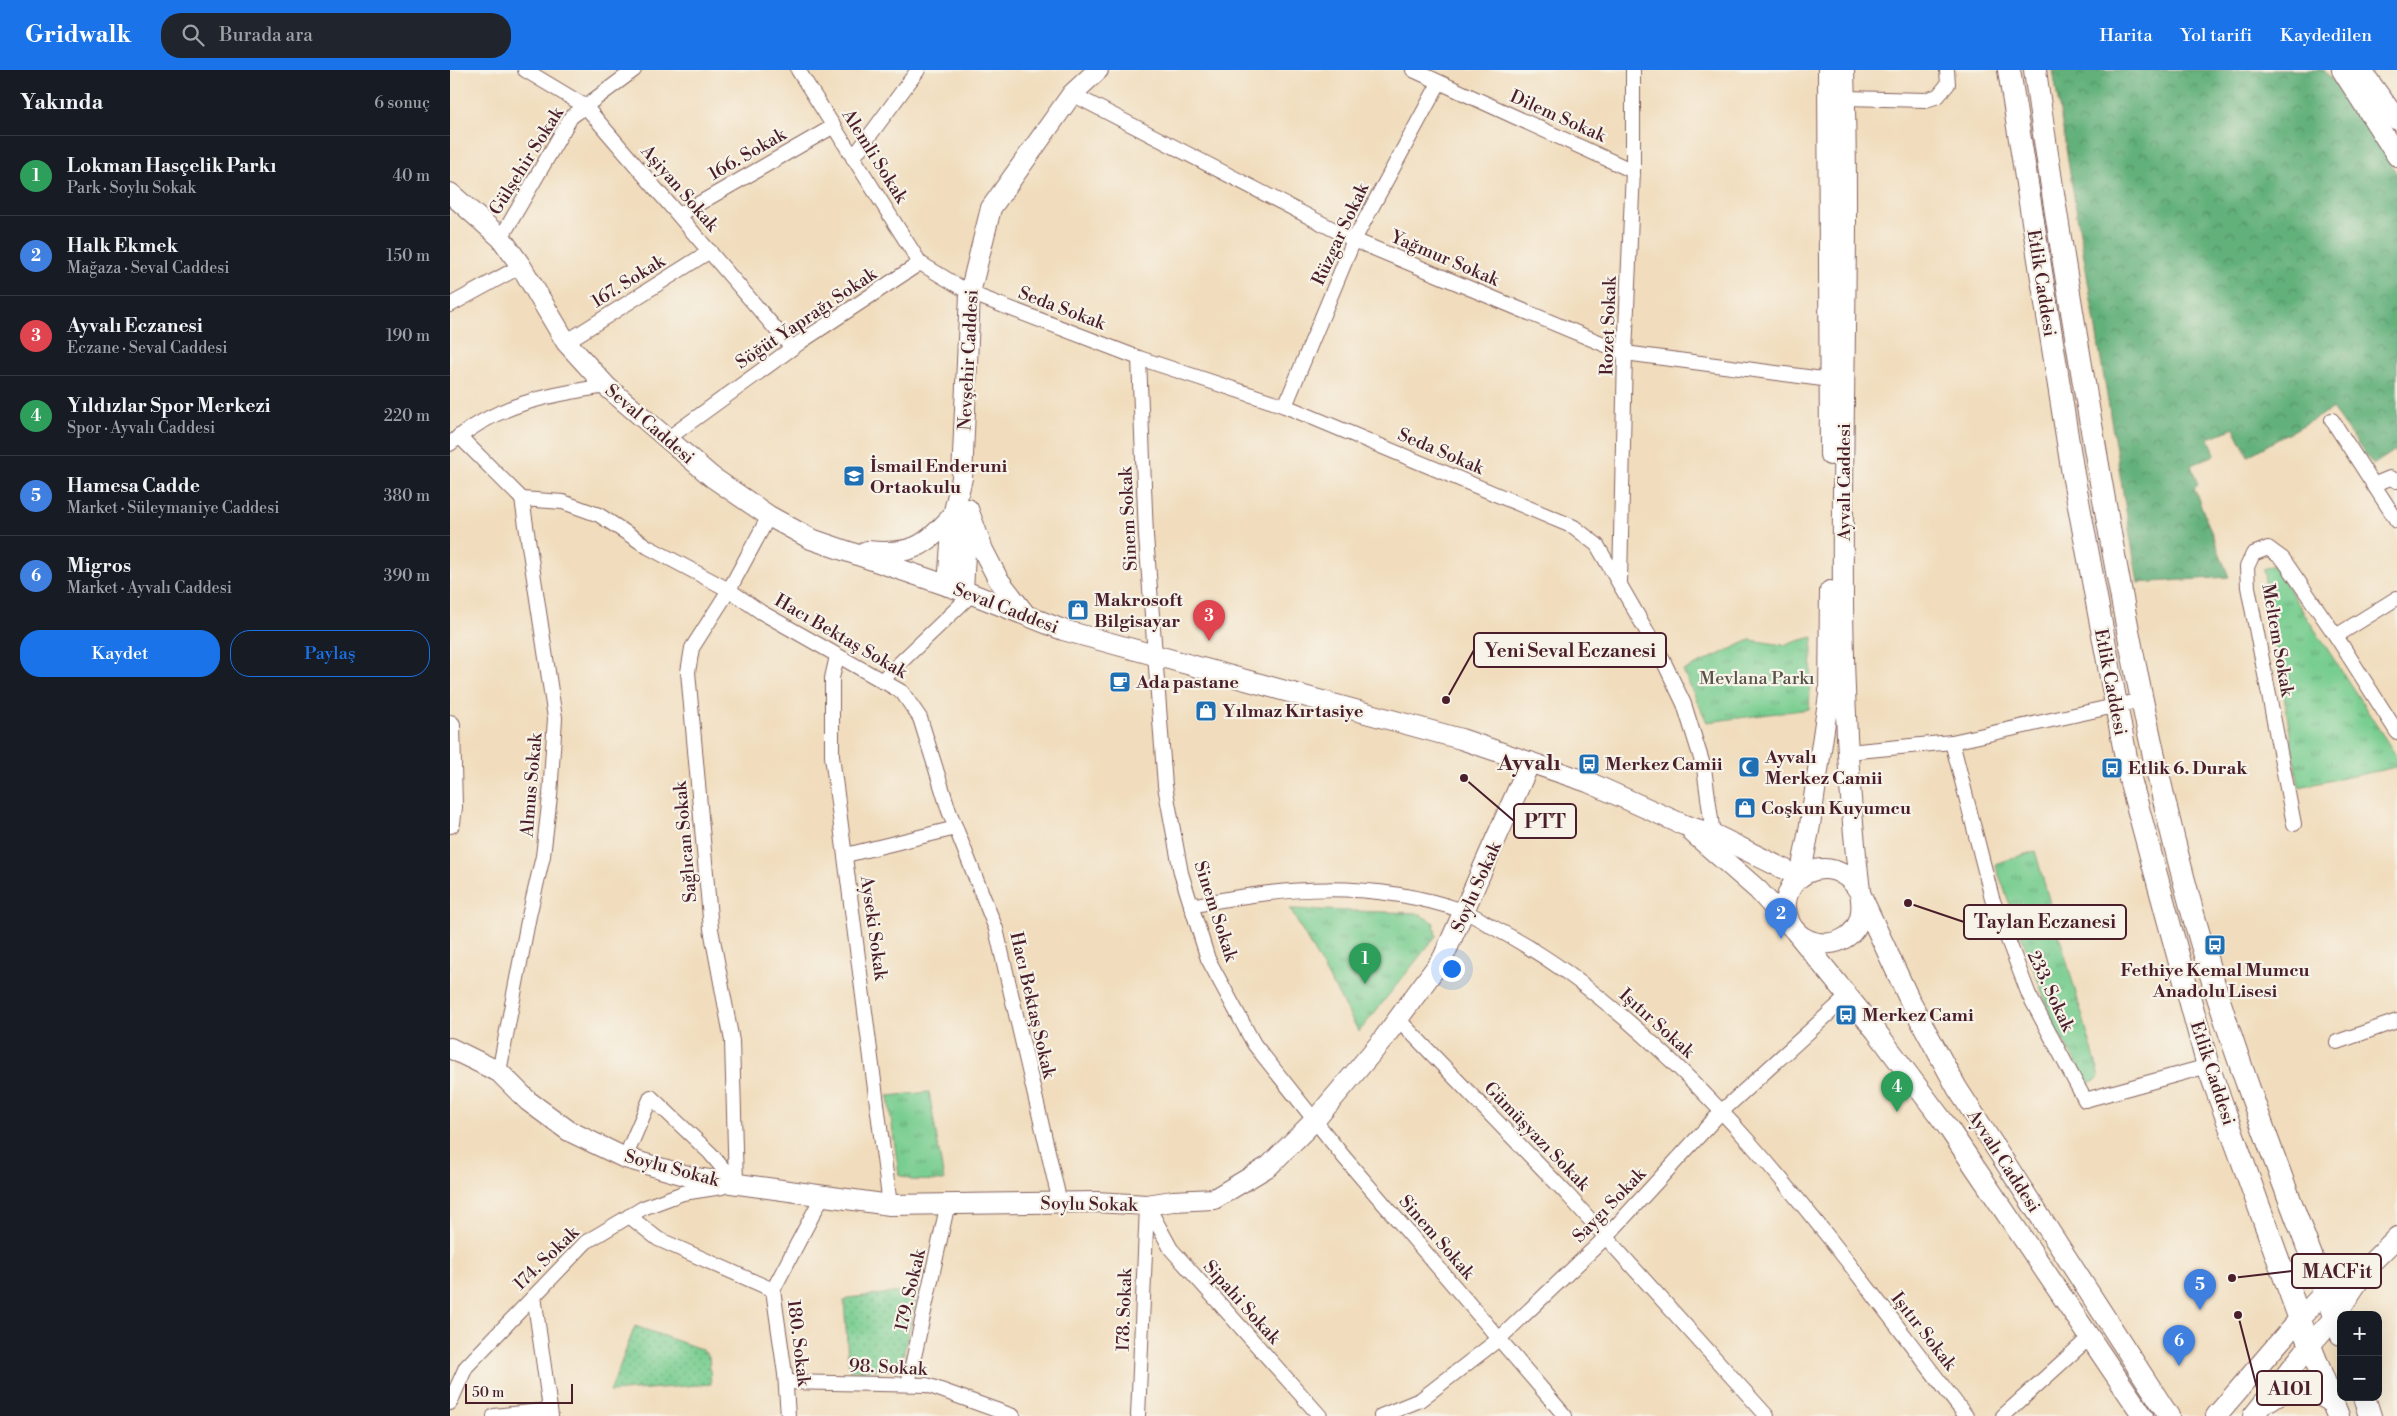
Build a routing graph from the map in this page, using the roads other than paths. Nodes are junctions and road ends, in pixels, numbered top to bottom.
1 (525, 70) edge
2 (634, 70) edge
3 (798, 70) edge
4 (918, 70) edge
5 (1098, 70) edge
6 (1413, 70) edge
7 (1633, 70) edge
8 (1828, 70) edge
9 (1844, 70) edge
10 (1947, 70) edge
11 (2009, 70) edge
12 (2035, 70) edge
13 (2342, 70) edge
14 (2361, 70) edge
15 (1439, 83) junction
16 (1072, 94) junction
17 (1845, 98) junction
18 (585, 106) junction
19 (2397, 120) edge
20 (834, 126) junction
21 (2397, 156) edge
22 (853, 158) junction
23 (1633, 171) junction
24 (450, 193) edge
25 (679, 216) junction
26 (501, 238) junction
27 (1354, 240) junction
28 (710, 251) junction
29 (920, 263) junction
30 (521, 266) junction
31 (970, 293) junction
32 (450, 305) edge
33 (566, 342) junction
34 (792, 348) junction
35 (1625, 353) junction
36 (1139, 358) junction
37 (1830, 380) junction
38 (606, 386) junction
39 (1284, 406) junction
40 (2332, 420) dead end
41 (667, 439) junction
42 (455, 440) edge
43 (2397, 481) edge
44 (2373, 485) junction
45 (522, 499) junction
46 (960, 512) junction
47 (768, 516) junction
48 (2397, 521) edge
49 (840, 549) junction
50 (1620, 583) junction
51 (730, 590) junction
52 (961, 590) junction
53 (2397, 598) edge
54 (1026, 615) junction
55 (2336, 636) junction
56 (837, 656) junction
57 (1156, 656) junction
58 (881, 681) junction
59 (2142, 700) junction
60 (2116, 707) junction
61 (450, 725) edge
62 (2397, 732) edge
63 (1952, 742) junction
64 (1848, 752) junction
65 (1530, 762) junction
66 (451, 812) edge
67 (2294, 824) dead end
68 (1684, 825) junction
69 (956, 828) junction
70 (1713, 834) junction
71 (846, 855) junction
72 (1800, 877) junction
73 (1860, 893) junction
74 (1192, 906) junction
75 (1465, 911) junction
76 (1795, 931) junction
77 (1848, 996) junction
78 (1398, 1018) junction
79 (2397, 1021) edge
80 (2337, 1042) dead end
81 (450, 1048) edge
82 (2208, 1066) junction
83 (499, 1072) junction
84 (1721, 1112) junction
85 (1315, 1120) junction
86 (626, 1158) junction
87 (736, 1184) junction
88 (822, 1197) junction
89 (948, 1203) junction
90 (1060, 1203) junction
91 (890, 1205) junction
92 (1147, 1205) junction
93 (628, 1216) junction
94 (1606, 1237) junction
95 (2397, 1237) edge
96 (2367, 1267) junction
97 (773, 1290) junction
98 (2325, 1292) junction
99 (534, 1296) junction
100 (2345, 1311) edge
101 (2300, 1318) junction
102 (2337, 1323) edge
103 (2337, 1327) edge
104 (1499, 1338) junction
105 (2090, 1338) junction
106 (2310, 1344) junction
107 (786, 1382) junction
108 (908, 1384) junction
109 (2365, 1401) edge
110 (450, 1403) edge
111 (2336, 1410) edge
112 (1411, 1411) edge
113 (2257, 1412) edge
114 (550, 1413) edge
115 (494, 1416) edge
116 (788, 1416) edge
117 (1013, 1416) edge
118 (1138, 1416) edge
119 (1320, 1416) edge
120 (1381, 1416) edge
121 (1566, 1416) edge
122 (1767, 1416) edge
123 (1966, 1416) edge
124 (2003, 1416) edge
125 (2144, 1416) edge
126 (2169, 1416) edge
127 (2216, 1416) edge
128 (2370, 1416) edge

1 - 18 street, Aşiyan Sokak
2 - 18 street, Gülşehir Sokak
3 - 20 street, Alemli Sokak
4 - 22 street
5 - 16 main road, Nevşehir Caddesi
6 - 15 street, Dilem Sokak
7 - 23 street, Rozet Sokak
8 - 37 main road, Ayvalı Caddesi
9 - 17 main road, Ayvalı Caddesi
10 - 17 street
11 - 60 main road, Etlik Caddesi
12 - 59 main road, Etlik Caddesi
13 - 21 main road
14 - 19 main road
15 - 23 street, Dilem Sokak
15 - 27 street, Rüzgar Sokak
16 - 27 street, Yağmur Sokak
16 - 31 main road, Nevşehir Caddesi
17 - 64 main road, Ayvalı Caddesi
18 - 25 street, Aşiyan Sokak
18 - 26 street, Gülşehir Sokak
20 - 22 street, Alemli Sokak
20 - 25 street, 166. Sokak
22 - 29 street, Alemli Sokak
23 - 35 street, Rozet Sokak
24 - 26 main road, Seval Caddesi
25 - 28 street, Aşiyan Sokak
26 - 30 main road, Seval Caddesi
27 - 35 street, Yağmur Sokak
27 - 39 street, Rüzgar Sokak
28 - 33 street, 167. Sokak
28 - 34 street, Aşiyan Sokak
29 - 31 street
29 - 34 street, Söğüt Yaprağı Sokak
30 - 32 street
30 - 33 main road, Seval Caddesi
31 - 36 street, Seda Sokak
31 - 46 main road, Nevşehir Caddesi
33 - 38 main road, Seval Caddesi
34 - 41 street, Söğüt Yaprağı Sokak
35 - 37 street, Yağmur Sokak
35 - 50 street, Rozet Sokak
36 - 39 street, Seda Sokak
36 - 57 street, Sinem Sokak
37 - 72 main road, Ayvalı Caddesi
38 - 41 main road, Seval Caddesi
38 - 42 street
39 - 50 street, Seda Sokak
40 - 44 street
41 - 47 main road, Seval Caddesi
42 - 45 street
43 - 44 street
44 - 48 street
45 - 51 street, Hacı Bektaş Sokak
45 - 83 street, Almus Sokak
46 - 49 main road
46 - 52 main road, Nevşehir Caddesi
46 - 54 main road
47 - 49 main road, Seval Caddesi
47 - 51 street, Sağlıcan Sokak
49 - 52 main road, Seval Caddesi
50 - 70 street, Seda Sokak
51 - 56 street, Hacı Bektaş Sokak
51 - 87 street, Sağlıcan Sokak
52 - 54 main road, Seval Caddesi
52 - 58 street
53 - 55 street
54 - 57 main road, Seval Caddesi
55 - 62 street, Meltem Sokak
55 - 67 street, Meltem Sokak
56 - 58 street, Hacı Bektaş Sokak
56 - 71 street, Ayseki Sokak
57 - 65 main road, Seval Caddesi
57 - 74 street, Sinem Sokak
58 - 69 street, Hacı Bektaş Sokak
59 - 60 street
59 - 98 main road, Etlik Caddesi
60 - 63 street
60 - 82 main road, Etlik Caddesi
61 - 66 main road
63 - 64 street
63 - 82 street, 233. Sokak
64 - 73 main road, Ayvalı Caddesi
65 - 68 main road, Seval Caddesi
65 - 75 main road, Soylu Sokak
68 - 70 main road, Seval Caddesi
68 - 76 main road, Seval Caddesi
69 - 71 street
69 - 90 street, Hacı Bektaş Sokak
70 - 72 main road, Seval Caddesi
71 - 91 street, Ayseki Sokak
72 - 73 main road, Ayvalı Caddesi
72 - 76 main road, Ayvalı Caddesi
73 - 76 main road, Ayvalı Caddesi
73 - 126 main road, Ayvalı Caddesi
74 - 75 street, Işıtır Sokak
74 - 85 street, Sinem Sokak
75 - 78 main road, Soylu Sokak
75 - 84 street, Işıtır Sokak
76 - 77 main road, Ayvalı Caddesi
77 - 84 street, Saygı Sokak
77 - 105 main road, Ayvalı Caddesi
78 - 85 main road, Soylu Sokak
78 - 94 street, Gümüşyazı Sokak
79 - 80 street
81 - 83 main road, Soylu Sokak
82 - 101 main road, Etlik Caddesi
83 - 86 main road, Soylu Sokak
84 - 94 street, Saygı Sokak
84 - 123 street, Işıtır Sokak
85 - 92 main road, Soylu Sokak
85 - 104 street, Sinem Sokak
86 - 87 main road, Soylu Sokak
86 - 87 street
87 - 88 main road, Soylu Sokak
87 - 93 street, 174. Sokak
88 - 91 main road, Soylu Sokak
88 - 97 street, 180. Sokak
89 - 90 main road, Soylu Sokak
89 - 91 main road, Soylu Sokak
89 - 108 street, 179. Sokak
90 - 92 main road, Soylu Sokak
92 - 118 street, 178. Sokak
92 - 119 street, Sipahi Sokak
93 - 97 street
93 - 99 street, 174. Sokak
94 - 104 street, Saygı Sokak
94 - 122 street, Gümüşyazı Sokak
95 - 96 main road
96 - 98 main road
96 - 100 main road
97 - 107 street, 180. Sokak
98 - 101 main road
98 - 102 main road, Etlik Caddesi
99 - 110 street, 174. Sokak
99 - 114 street
101 - 106 main road, Etlik Caddesi
101 - 127 main road
103 - 106 main road
104 - 112 street, Saygı Sokak
104 - 121 street, Sinem Sokak
105 - 124 street
105 - 125 main road, Ayvalı Caddesi
106 - 111 main road, Etlik Caddesi
106 - 113 main road
107 - 108 street, 98. Sokak
107 - 116 street, 180. Sokak
108 - 117 street, 98. Sokak
109 - 128 main road
111 - 113 main road
112 - 120 street, Saygı Sokak
114 - 115 street

